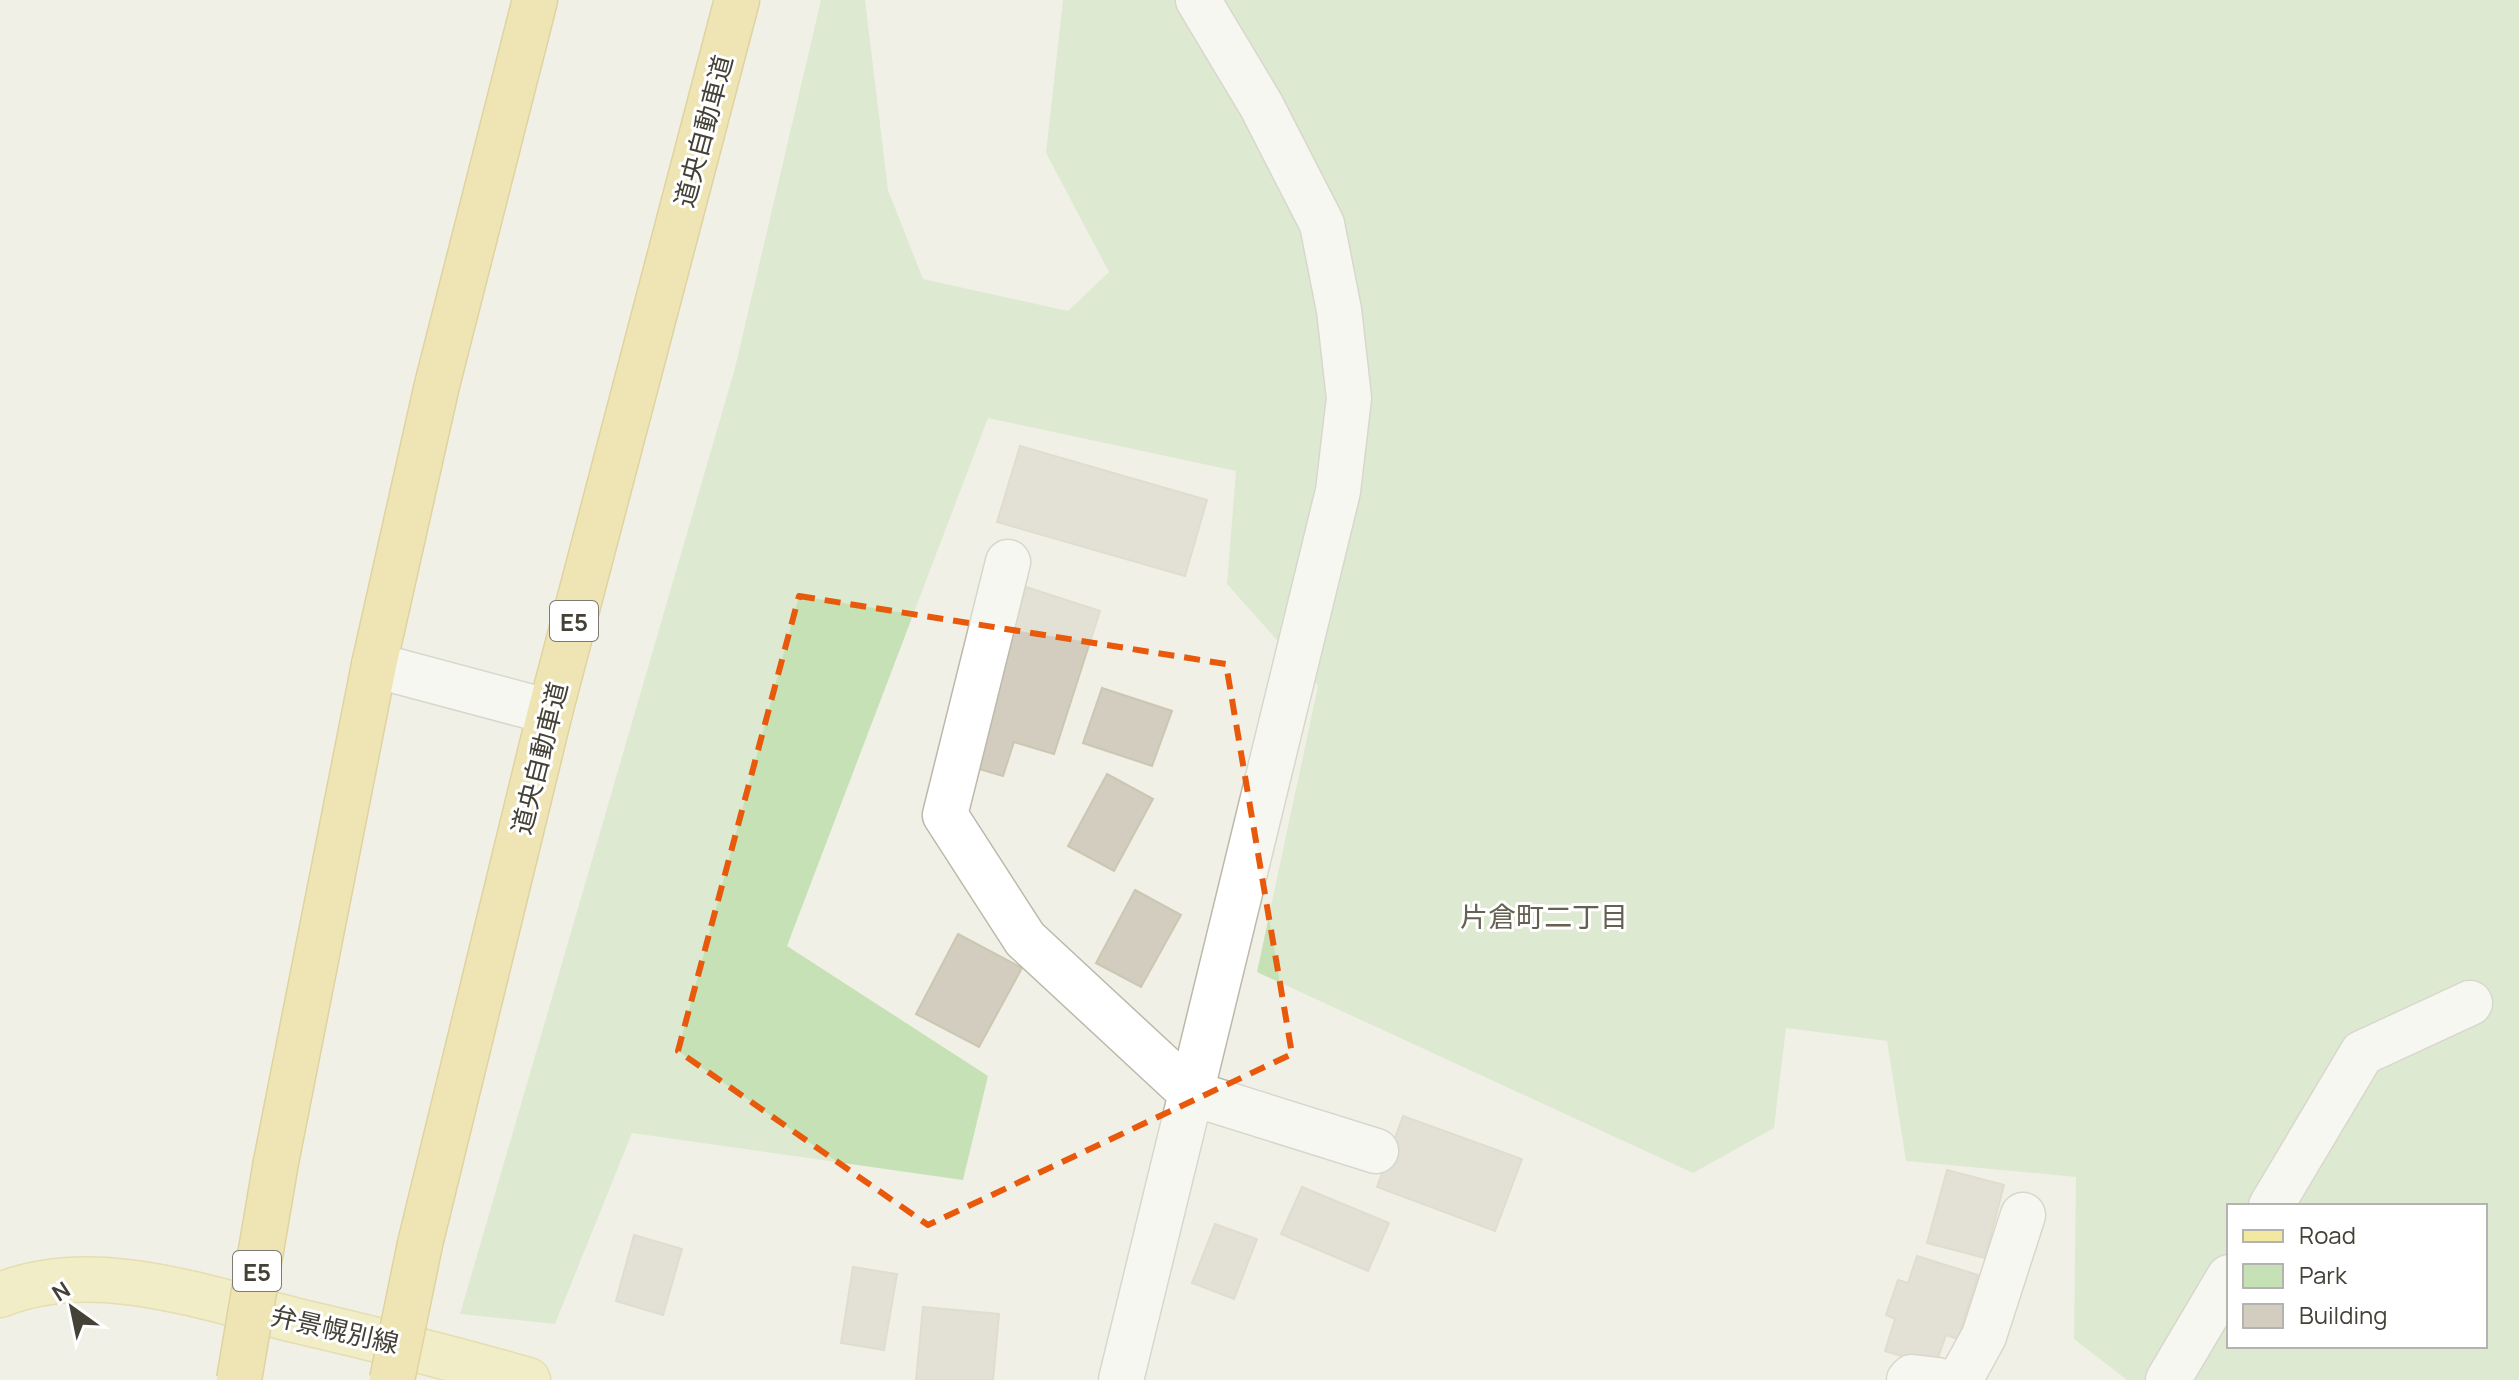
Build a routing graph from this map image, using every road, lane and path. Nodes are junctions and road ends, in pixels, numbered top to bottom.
1 (535, 0) edge
2 (737, 0) edge
3 (1198, 0) edge
4 (1008, 562) dead end
5 (374, 665) junction
6 (550, 712) junction
7 (2470, 1003) dead end
8 (1191, 1093) junction
9 (1376, 1151) dead end
10 (2272, 1204) edge
11 (2023, 1215) dead end
12 (2227, 1280) edge
13 (0, 1295) edge
14 (239, 1380) edge
15 (392, 1380) edge
16 (528, 1380) edge
17 (1121, 1380) edge
18 (1909, 1380) edge
19 (1938, 1380) edge
20 (1960, 1380) edge
21 (2168, 1380) edge

1 - 5 highway, E5
2 - 6 highway, 道央自動車道 / E5
3 - 8 street
4 - 8 street
5 - 6 street
5 - 14 highway, E5, bridge
6 - 15 highway, 道央自動車道 / E5, bridge
7 - 10 street
8 - 9 street
8 - 17 street
11 - 20 street
12 - 21 street
13 - 16 main road, 弁景幌別線
18 - 19 street

